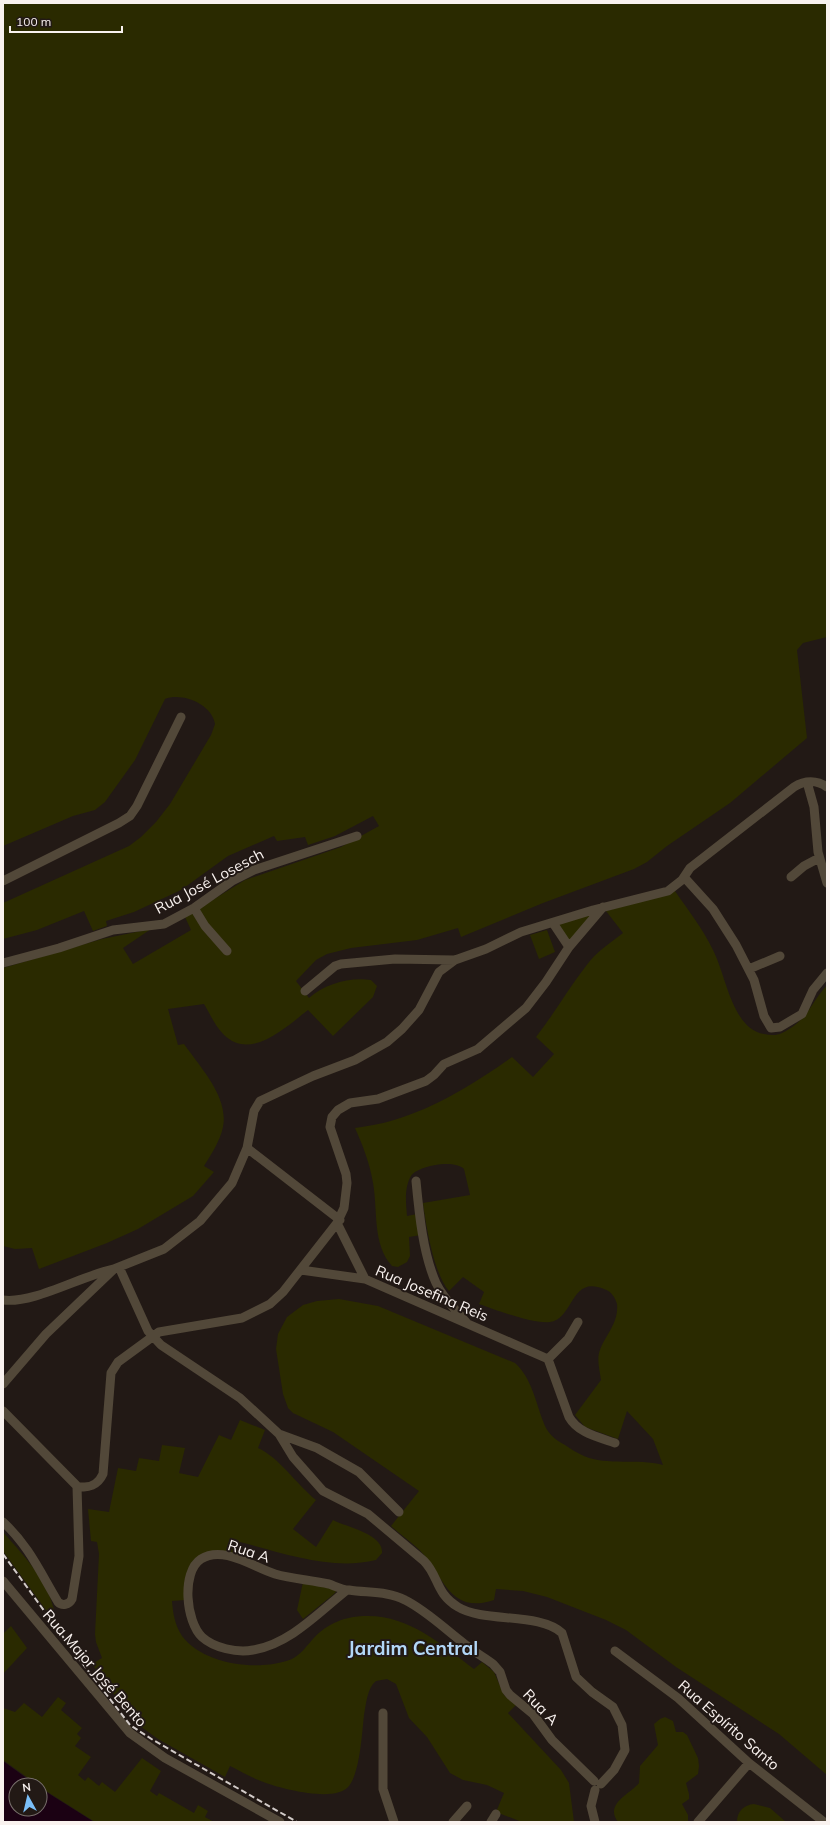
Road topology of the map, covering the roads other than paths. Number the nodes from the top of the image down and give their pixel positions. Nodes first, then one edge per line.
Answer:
1 (181, 717) dead end
2 (807, 782) junction
3 (827, 787) edge
4 (357, 836) dead end
5 (819, 858) junction
6 (791, 876) dead end
7 (684, 877) junction
8 (3, 881) edge
9 (827, 883) edge
10 (603, 907) junction
11 (194, 908) junction
12 (553, 923) junction
13 (569, 947) junction
14 (227, 951) dead end
15 (780, 956) dead end
16 (455, 960) junction
17 (3, 963) edge
18 (749, 969) junction
19 (827, 973) edge
20 (305, 990) dead end
21 (247, 1148) junction
22 (416, 1181) dead end
23 (338, 1221) junction
24 (116, 1268) junction
25 (301, 1270) junction
26 (365, 1280) junction
27 (3, 1300) edge
28 (578, 1322) dead end
29 (467, 1323) junction
30 (152, 1336) junction
31 (548, 1360) junction
32 (3, 1384) edge
33 (3, 1411) edge
34 (279, 1434) junction
35 (615, 1443) dead end
36 (77, 1486) junction
37 (399, 1512) dead end
38 (3, 1522) edge
39 (3, 1581) edge
40 (347, 1590) junction
41 (615, 1651) dead end
42 (383, 1713) dead end
43 (749, 1762) junction
44 (596, 1785) junction
45 (467, 1806) dead end
46 (496, 1814) dead end
47 (280, 1822) edge
48 (394, 1822) edge
49 (453, 1822) edge
50 (491, 1822) edge
51 (595, 1822) edge
52 (699, 1822) edge
53 (824, 1822) edge

1 - 8 street
2 - 3 street
2 - 5 street
2 - 7 street
4 - 11 street, Rua José Losesch
5 - 6 street
5 - 9 street
7 - 10 street
7 - 18 street
10 - 12 street
10 - 13 street
11 - 14 street
11 - 17 street, Rua José Losesch
12 - 13 street
12 - 16 street
13 - 23 street
15 - 18 street
16 - 20 street
16 - 21 street
18 - 19 street
21 - 23 street
21 - 24 street
22 - 29 street
23 - 25 street
23 - 26 street
24 - 27 street
24 - 30 street
24 - 32 street
25 - 26 street, Rua Josefina Reis
25 - 30 street
26 - 29 street, Rua Josefina Reis
28 - 31 street
29 - 31 street, Rua Josefina Reis
30 - 34 street
30 - 36 street
31 - 35 street
33 - 36 street
34 - 37 street
34 - 44 street
36 - 38 street
39 - 47 street, Rua Major José Bento
40 - 40 street, Rua A
40 - 44 street, Rua A
41 - 43 street, Rua Espírito Santo
42 - 48 street
43 - 52 street
43 - 53 street, Rua Espírito Santo
44 - 51 street
45 - 49 street
46 - 50 street

